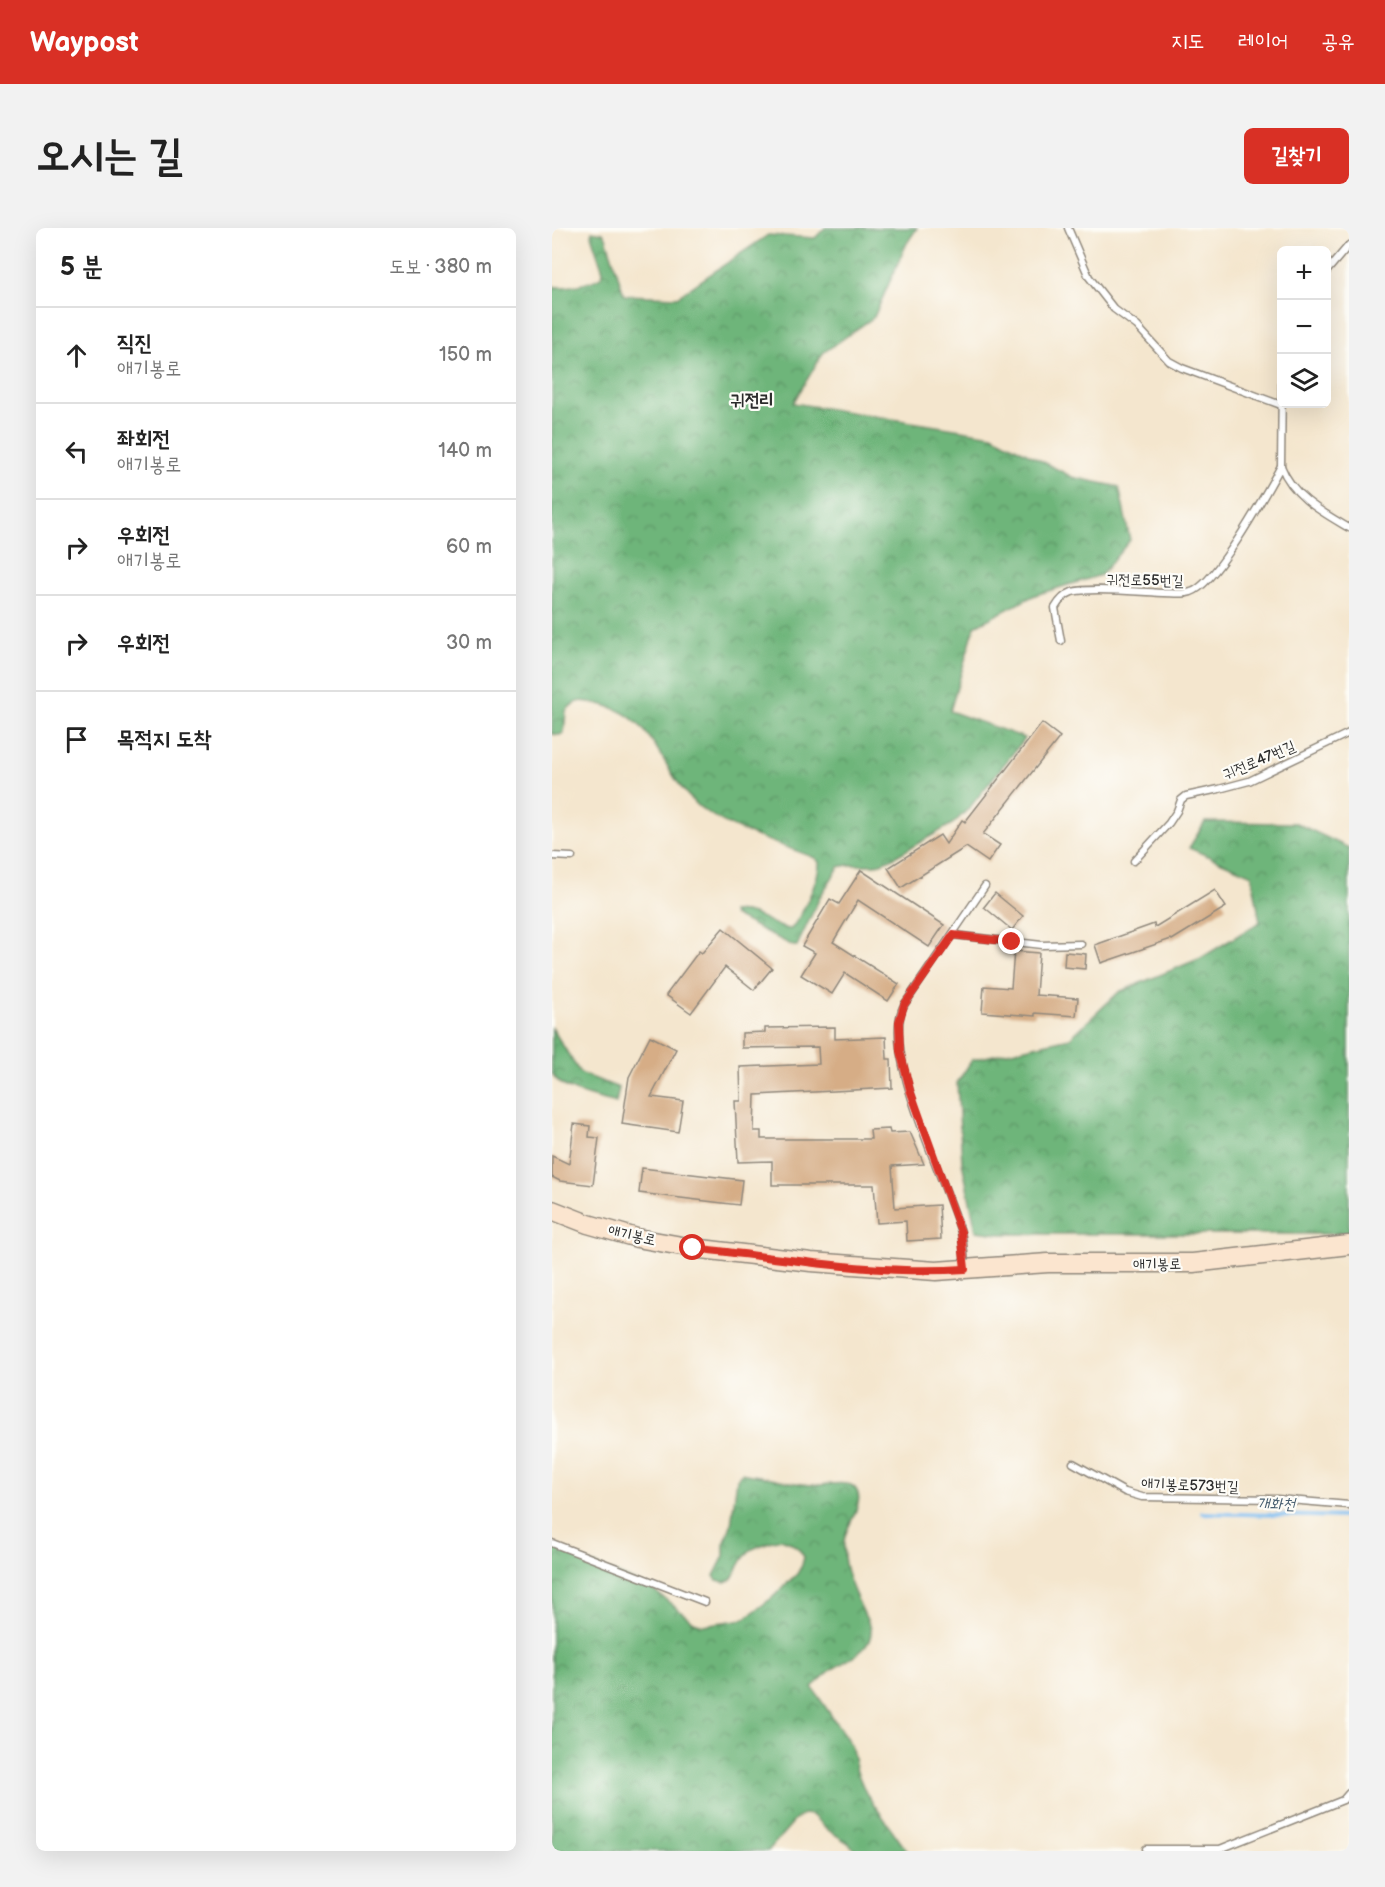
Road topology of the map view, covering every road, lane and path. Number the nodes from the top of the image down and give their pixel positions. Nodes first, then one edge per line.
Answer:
1 (1068, 228) edge
2 (1349, 245) edge
3 (1331, 266) edge
4 (1277, 404) edge
5 (1281, 408) edge
6 (1281, 466) junction
7 (1349, 528) edge
8 (1061, 641) dead end
9 (1349, 733) edge
10 (552, 856) edge
11 (572, 857) dead end
12 (1134, 861) dead end
13 (986, 886) dead end
14 (953, 935) junction
15 (1081, 944) dead end
16 (552, 1210) edge
17 (1349, 1245) edge
18 (965, 1269) junction
19 (1073, 1463) dead end
20 (1349, 1505) edge
21 (552, 1543) edge
22 (705, 1602) dead end
23 (1349, 1793) edge
24 (1146, 1849) dead end

1 - 4 lane
2 - 3 lane
5 - 6 lane
6 - 7 lane
6 - 8 lane, 귀전로55번길
9 - 12 lane, 귀전로47번길
10 - 11 lane
13 - 14 lane
14 - 15 lane
14 - 18 lane
16 - 18 main road, 애기봉로
17 - 18 main road, 애기봉로
19 - 20 lane, 애기봉로573번길
21 - 22 lane
23 - 24 lane

